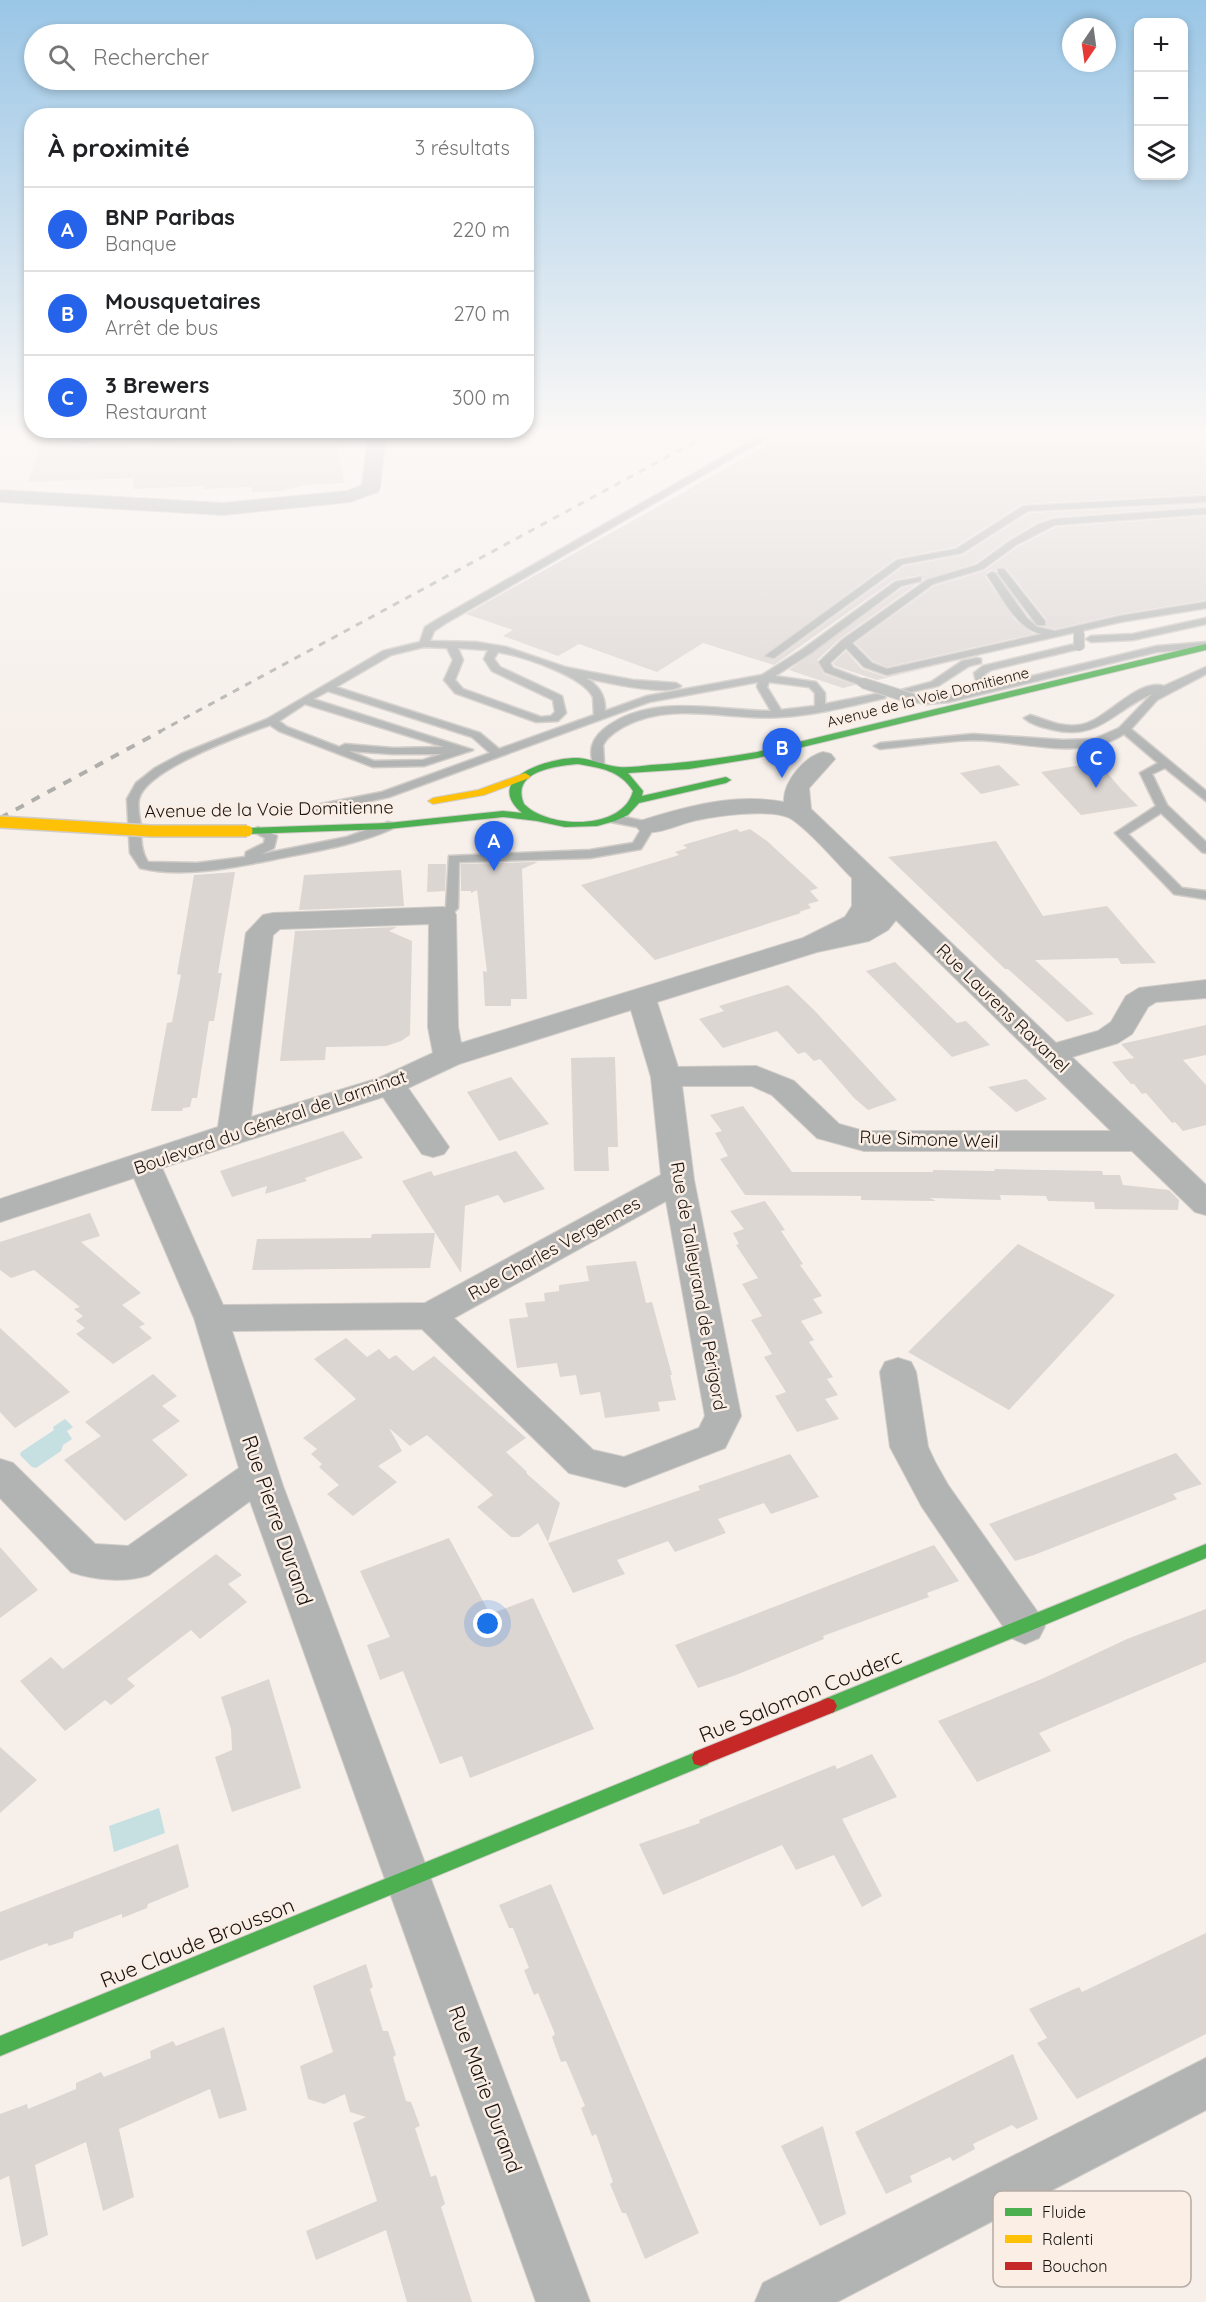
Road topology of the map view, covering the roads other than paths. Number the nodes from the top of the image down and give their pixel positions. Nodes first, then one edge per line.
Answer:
1 (576, 544) edge
2 (969, 544) edge
3 (1011, 544) edge
4 (990, 560) junction
5 (992, 575) dead end
6 (918, 579) dead end
7 (1206, 605) edge
8 (1206, 620) edge
9 (1041, 623) dead end
10 (1078, 630) junction
11 (1091, 637) dead end
12 (1052, 640) junction
13 (846, 642) junction
14 (424, 644) junction
15 (451, 644) junction
16 (1206, 646) edge
17 (494, 648) junction
18 (770, 656) dead end
19 (1206, 664) edge
20 (561, 669) junction
21 (1206, 670) edge
22 (765, 678) junction
23 (1138, 681) dead end
24 (981, 684) dead end
25 (1174, 684) junction
26 (712, 686) junction
27 (326, 687) junction
28 (910, 694) junction
29 (881, 696) dead end
30 (304, 700) junction
31 (820, 709) junction
32 (1015, 712) dead end
33 (1034, 712) joint
34 (778, 714) junction
35 (599, 715) junction
36 (271, 721) junction
37 (970, 723) dead end
38 (1126, 730) junction
39 (874, 747) joint
40 (465, 750) junction
41 (497, 753) junction
42 (828, 758) joint
43 (598, 763) junction
44 (1164, 764) junction
45 (792, 766) dead end
46 (620, 770) junction
47 (525, 776) junction
48 (741, 777) dead end
49 (1206, 797) edge
50 (1162, 807) junction
51 (0, 808) edge
52 (629, 808) junction
53 (309, 809) joint
54 (799, 812) junction
55 (84, 813) dead end
56 (118, 813) dead end
57 (153, 813) dead end
58 (683, 815) junction
59 (537, 818) junction
60 (0, 822) edge
61 (388, 826) junction
62 (649, 826) junction
63 (253, 831) junction
64 (1206, 849) edge
65 (225, 863) junction
66 (865, 876) junction
67 (1206, 895) edge
68 (893, 903) junction
69 (443, 915) junction
70 (813, 944) junction
71 (1206, 989) edge
72 (642, 999) junction
73 (1050, 1054) junction
74 (448, 1057) junction
75 (666, 1077) junction
76 (390, 1085) junction
77 (233, 1133) junction
78 (1141, 1142) junction
79 (433, 1147) dead end
80 (144, 1164) junction
81 (1206, 1171) edge
82 (1173, 1172) junction
83 (678, 1180) junction
84 (1206, 1204) edge
85 (0, 1211) edge
86 (430, 1316) junction
87 (211, 1318) junction
88 (898, 1372) dead end
89 (260, 1473) junction
90 (0, 1474) edge
91 (1206, 1551) edge
92 (1025, 1626) junction
93 (409, 1877) junction
94 (0, 2046) edge
95 (1206, 2083) edge
96 (997, 2191) edge
97 (993, 2193) edge
98 (563, 2302) edge
99 (782, 2302) edge

1 - 14 lane
2 - 18 lane
3 - 4 lane
4 - 9 lane
4 - 13 lane
5 - 12 lane
6 - 22 lane
7 - 10 lane
8 - 11 lane
10 - 12 lane
10 - 24 lane, bridge
12 - 13 lane
12 - 28 lane
13 - 28 lane, bridge
14 - 15 lane
14 - 27 lane
15 - 17 lane
15 - 17 lane
16 - 28 lane
16 - 46 main road, Avenue de la Voie Domitienne
17 - 20 lane
19 - 23 main road
20 - 26 lane
20 - 35 lane
21 - 25 lane
22 - 26 lane
22 - 31 lane
22 - 34 lane
25 - 33 lane
25 - 38 lane
26 - 35 lane
27 - 30 lane
27 - 41 lane
29 - 31 lane
30 - 36 lane
30 - 40 lane
31 - 34 lane
32 - 33 main road, Avenue de la Voie Domitienne
34 - 43 lane
35 - 41 lane
36 - 40 lane
36 - 65 lane
37 - 39 main road, Avenue de la Voie Domitienne
38 - 39 lane
38 - 44 lane
40 - 41 lane
41 - 53 lane
42 - 45 main road
42 - 54 street
43 - 46 main road, Avenue de la Voie Domitienne
43 - 47 main road, Avenue de la Voie Domitienne
44 - 49 lane
44 - 50 lane
46 - 52 main road
47 - 53 main road, Avenue de la Voie Domitienne
47 - 59 main road
48 - 52 main road
50 - 64 lane
50 - 67 lane
51 - 55 main road
52 - 58 street
52 - 59 main road, Avenue de la Voie Domitienne
52 - 62 lane
54 - 58 street
54 - 66 street, Rue Laurens Ravanel
56 - 57 main road, Avenue de la Voie Domitienne
58 - 62 street
59 - 61 main road, Avenue de la Voie Domitienne
60 - 63 main road, Avenue de la Voie Domitienne, bridge
61 - 63 main road, Avenue de la Voie Domitienne
61 - 65 lane
62 - 69 lane
63 - 65 lane
66 - 68 street, Rue Laurens Ravanel
66 - 70 street, Boulevard du Général de Larminat
68 - 70 street, Boulevard du Général de Larminat
68 - 73 street, Rue Laurens Ravanel
69 - 74 street
69 - 77 street
70 - 72 street, Boulevard du Général de Larminat
71 - 73 street
72 - 74 street, Boulevard du Général de Larminat
72 - 75 street, Rue de Talleyrand de Périgord
73 - 78 street, Rue Laurens Ravanel
74 - 76 street, Boulevard du Général de Larminat
75 - 78 street, Rue Simone Weil
75 - 83 street, Rue de Talleyrand de Périgord
76 - 77 street, Boulevard du Général de Larminat
76 - 79 street
77 - 80 street, Boulevard du Général de Larminat
78 - 82 street, Rue Laurens Ravanel
80 - 85 street, Boulevard du Général de Larminat
80 - 87 street, Rue Pierre Durand
81 - 82 street
82 - 84 street, Rue Laurens Ravanel
83 - 86 street, Rue Charles Vergennes
83 - 86 street, Rue de Talleyrand de Périgord
86 - 87 street
87 - 89 street, Rue Pierre Durand
88 - 92 street
89 - 90 street
89 - 93 street, Rue Pierre Durand
91 - 92 main road, Rue Salomon Couderc
92 - 93 main road, Rue Salomon Couderc
93 - 94 main road, Rue Claude Brousson
93 - 98 street, Rue Marie Durand
95 - 96 street
97 - 99 street

